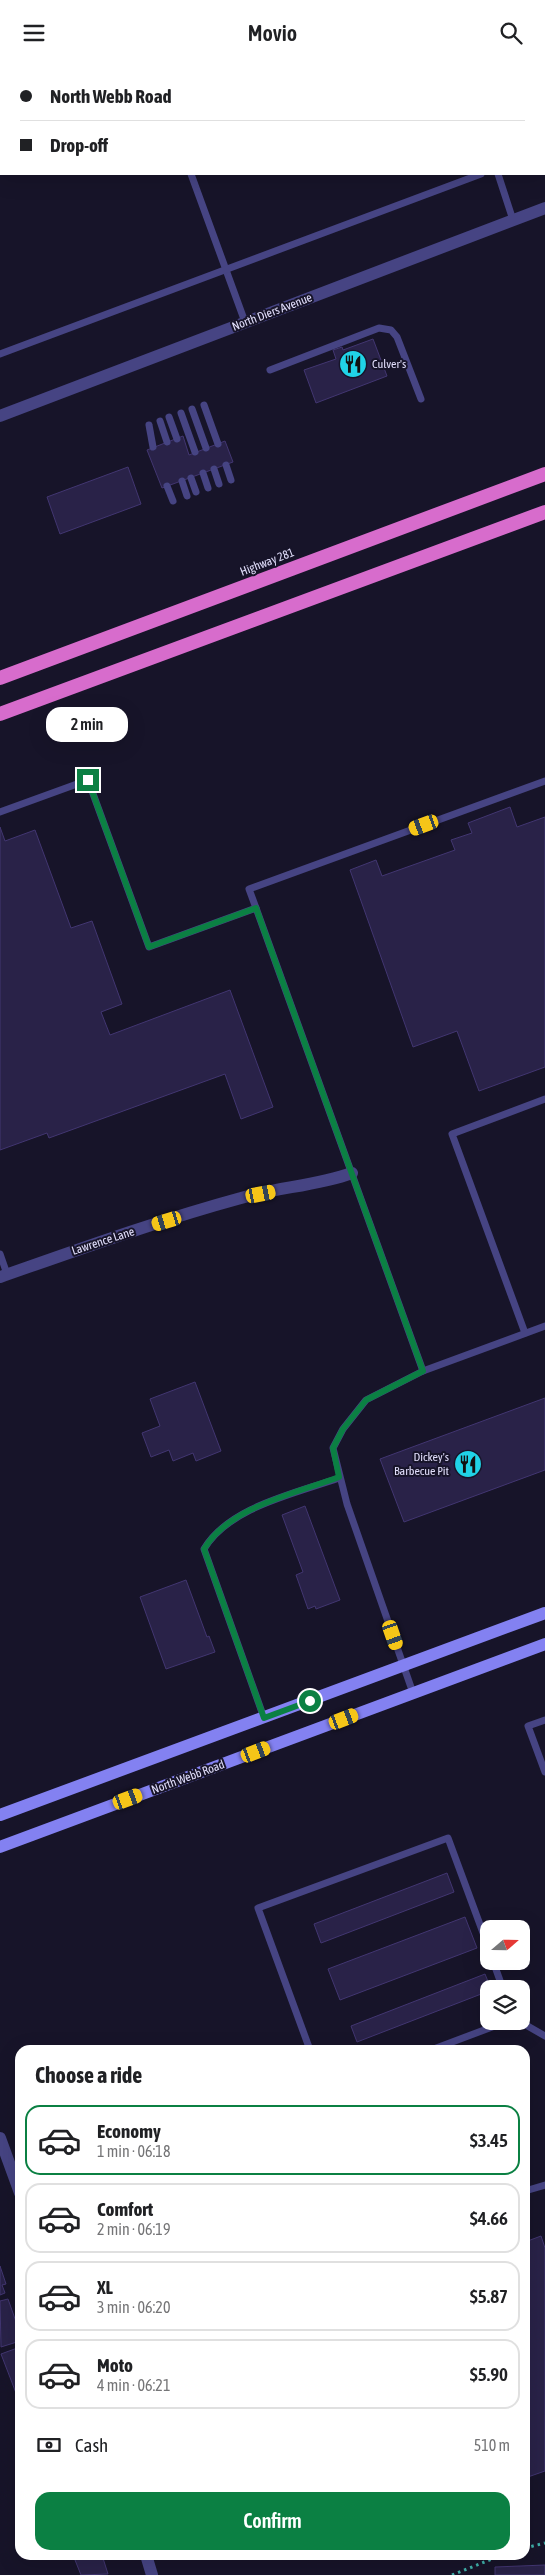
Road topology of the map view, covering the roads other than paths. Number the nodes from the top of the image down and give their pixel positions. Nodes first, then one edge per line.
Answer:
1 (191, 175) edge
2 (478, 175) edge
3 (498, 175) edge
4 (545, 208) edge
5 (513, 220) junction
6 (226, 269) junction
7 (245, 322) junction
8 (0, 353) edge
9 (270, 370) dead end
10 (421, 399) dead end
11 (204, 405) dead end
12 (192, 409) dead end
13 (181, 413) dead end
14 (0, 416) edge
15 (169, 417) dead end
16 (160, 421) dead end
17 (149, 425) dead end
18 (177, 439) dead end
19 (167, 442) dead end
20 (218, 444) dead end
21 (153, 447) dead end
22 (206, 448) dead end
23 (195, 453) dead end
24 (226, 465) dead end
25 (214, 469) dead end
26 (202, 473) dead end
27 (545, 474) edge
28 (191, 478) dead end
29 (231, 480) dead end
30 (182, 481) dead end
31 (220, 484) dead end
32 (167, 486) dead end
33 (208, 488) dead end
34 (196, 492) dead end
35 (187, 496) dead end
36 (173, 501) dead end
37 (545, 512) edge
38 (0, 678) edge
39 (0, 714) edge
40 (545, 781) edge
41 (0, 812) edge
42 (256, 908) junction
43 (545, 1099) edge
44 (352, 1173) junction
45 (0, 1254) edge
46 (4, 1275) edge
47 (545, 1326) edge
48 (525, 1333) junction
49 (423, 1371) junction
50 (339, 1477) junction
51 (545, 1613) edge
52 (545, 1644) edge
53 (404, 1666) junction
54 (413, 1693) junction
55 (264, 1718) junction
56 (545, 1720) edge
57 (545, 1772) edge
58 (0, 1815) edge
59 (0, 1847) edge
60 (480, 1925) edge
61 (530, 2028) edge
62 (484, 2030) edge
63 (545, 2036) edge
64 (308, 2045) edge
65 (444, 2045) edge
66 (0, 2138) edge
67 (15, 2179) edge
68 (545, 2185) edge
69 (530, 2190) edge
70 (148, 2560) edge
71 (152, 2575) edge

1 - 6 lane
2 - 6 lane
3 - 5 lane
4 - 5 street, North Diers Avenue
5 - 7 street, North Diers Avenue
6 - 7 lane
6 - 8 lane
7 - 14 street, North Diers Avenue
9 - 10 lane
11 - 20 lane
12 - 22 lane
13 - 23 lane
15 - 18 lane
16 - 19 lane
17 - 21 lane
24 - 29 lane
25 - 31 lane
26 - 33 lane
27 - 38 highway, Highway 281
28 - 34 lane
30 - 35 lane
32 - 36 lane
37 - 39 highway
40 - 42 lane
41 - 42 lane
42 - 44 lane
43 - 48 lane
44 - 46 street, Lawrence Lane
44 - 49 lane
45 - 46 lane
47 - 48 lane
48 - 49 lane
49 - 50 lane
50 - 53 lane
50 - 55 lane
51 - 53 main road
52 - 54 main road, North Webb Road
53 - 54 lane
53 - 55 main road
54 - 59 main road, North Webb Road
55 - 58 main road
56 - 57 lane
60 - 64 lane
61 - 63 lane
62 - 65 lane
66 - 67 street
68 - 69 lane
70 - 71 street

